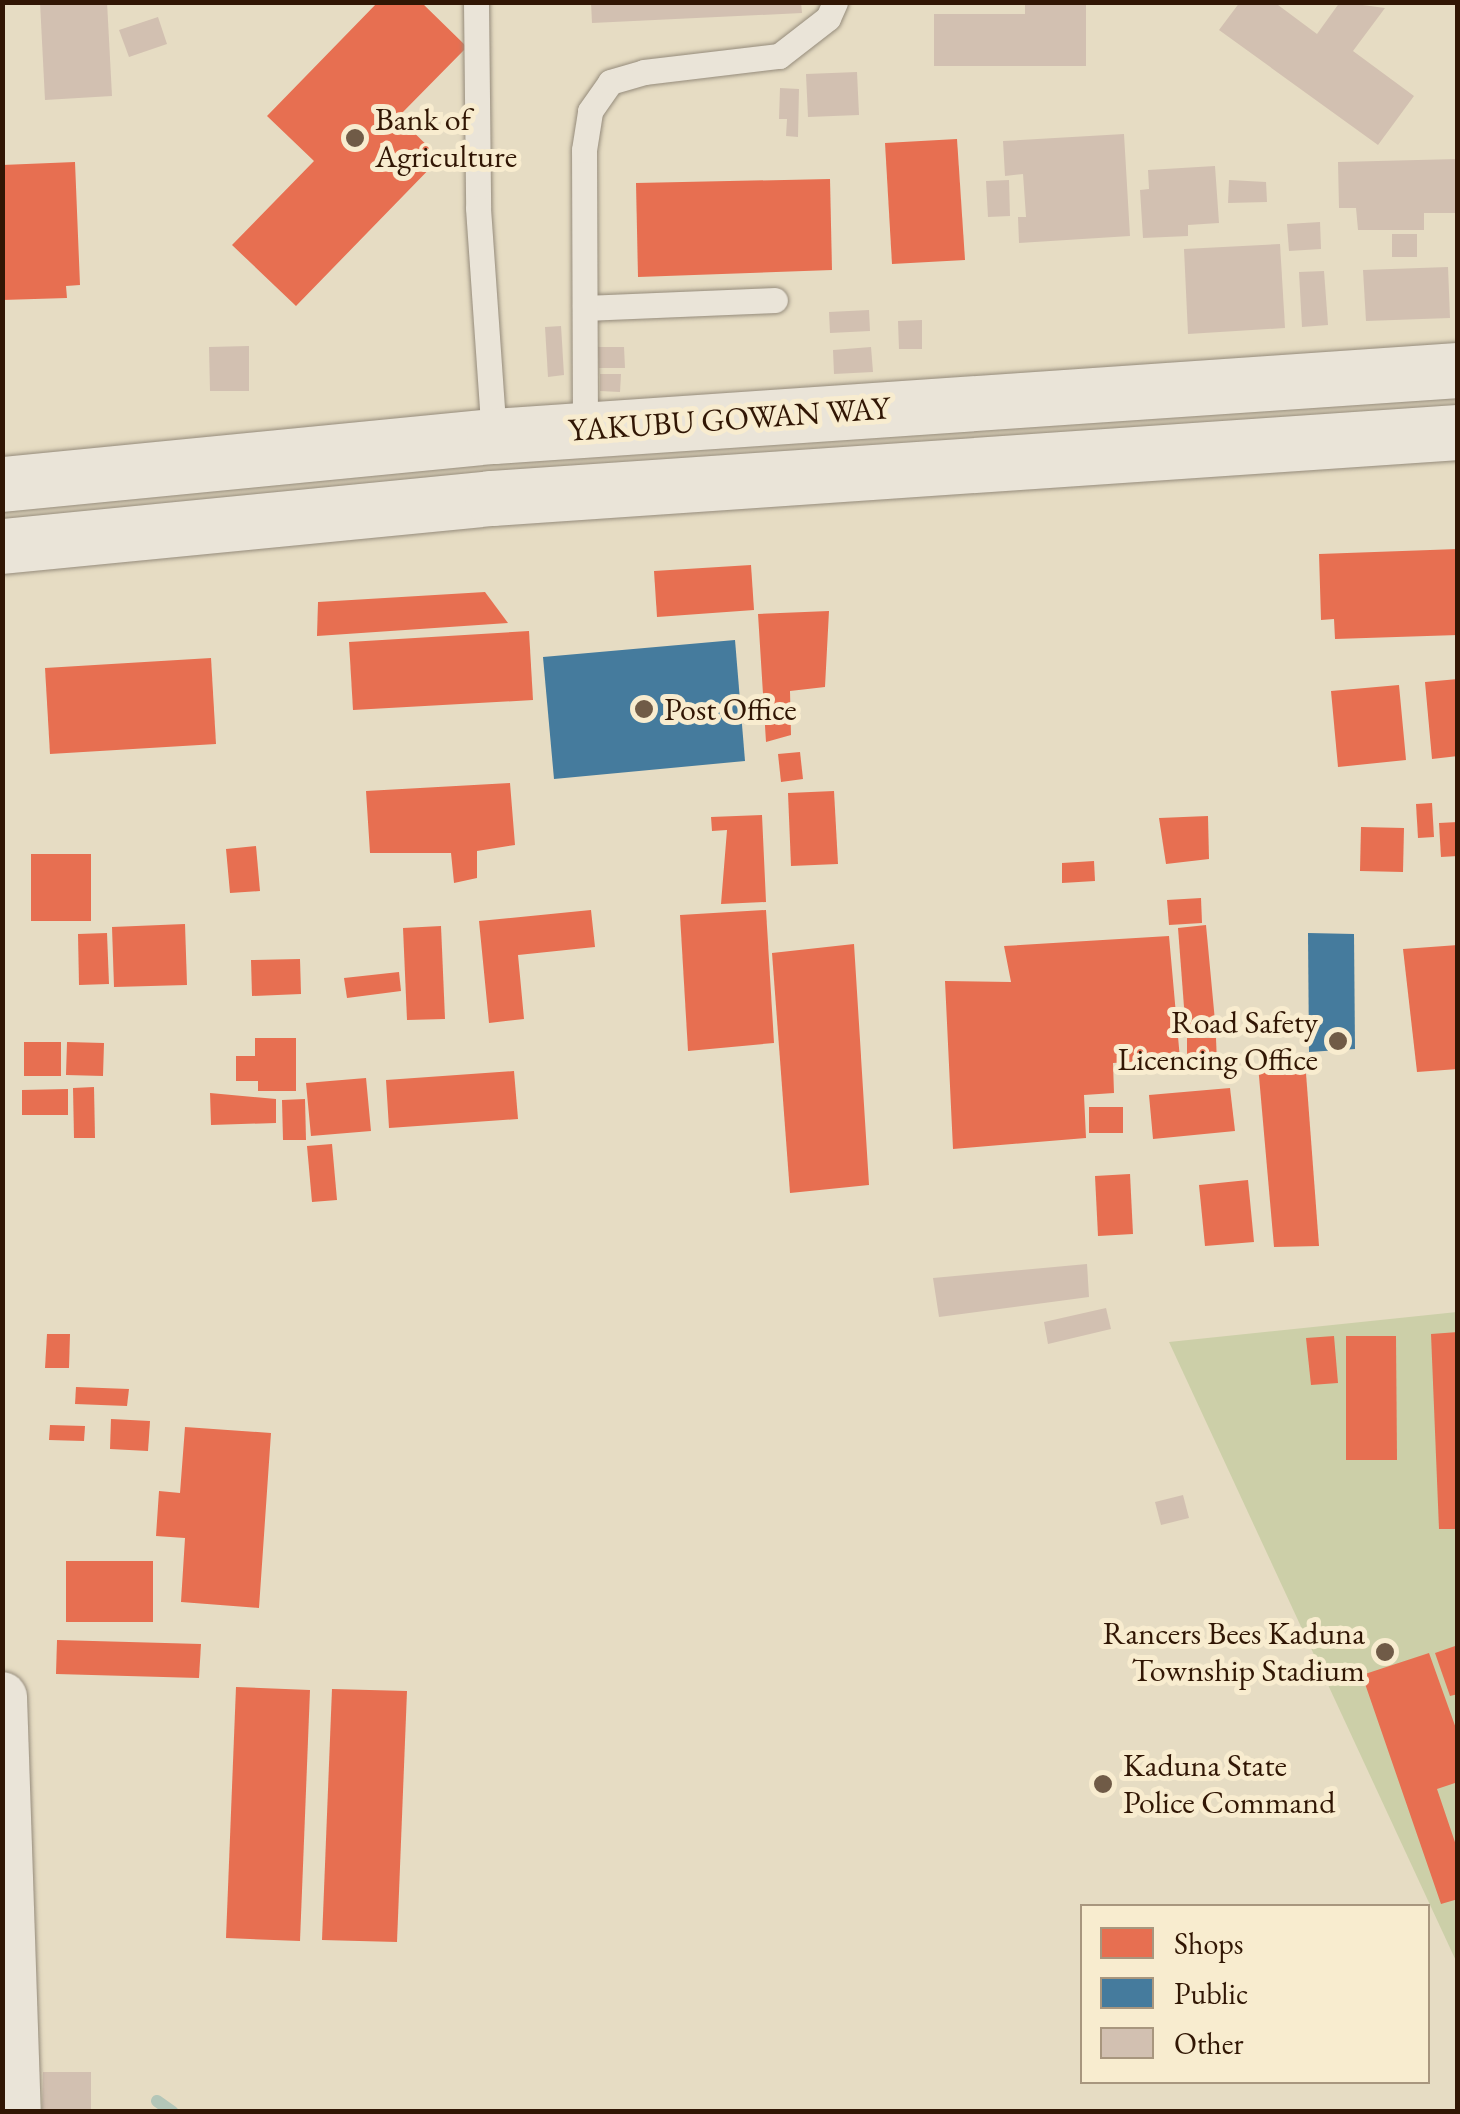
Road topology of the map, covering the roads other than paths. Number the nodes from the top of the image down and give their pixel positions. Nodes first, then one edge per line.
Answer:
1 (476, 2) edge
2 (835, 2) edge
3 (775, 300) dead end
4 (584, 308) junction
5 (1458, 370) edge
6 (584, 429) junction
7 (1458, 432) edge
8 (494, 436) junction
9 (2, 484) edge
10 (2, 546) edge
11 (2, 1697) edge
12 (9, 2036) edge
13 (16, 2112) edge

1 - 8 lane
2 - 4 lane
3 - 4 lane
4 - 6 lane
5 - 6 street, YAKUBU GOWAN WAY
6 - 8 street, YAKUBU GOWAN WAY
7 - 10 street, YAKUBU GOWAN WAY
8 - 9 street, YAKUBU GOWAN WAY
11 - 12 street
12 - 13 street

